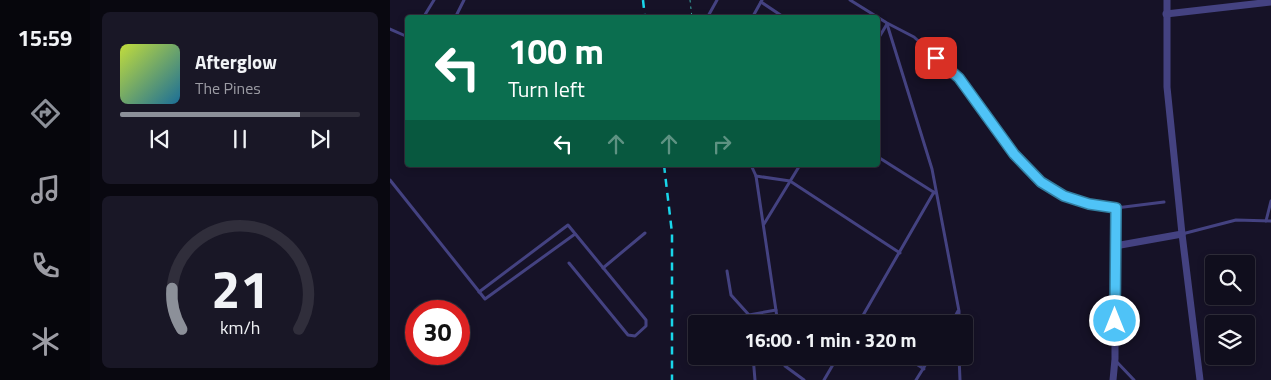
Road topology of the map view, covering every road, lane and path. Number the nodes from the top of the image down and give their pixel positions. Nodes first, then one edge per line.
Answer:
1 (434, 0) edge
2 (464, 0) edge
3 (690, 0) edge
4 (718, 0) edge
5 (850, 0) edge
6 (1167, 0) edge
7 (762, 1) edge
8 (1271, 2) edge
9 (1166, 14) junction
10 (425, 15) edge
11 (457, 15) edge
12 (692, 15) edge
13 (709, 15) edge
14 (754, 15) edge
15 (781, 15) edge
16 (873, 15) edge
17 (880, 19) edge
18 (887, 24) junction
19 (390, 29) edge
20 (405, 36) edge
21 (880, 36) edge
22 (880, 158) edge
23 (753, 167) edge
24 (799, 167) edge
25 (756, 176) junction
26 (390, 180) edge
27 (790, 181) junction
28 (935, 193) junction
29 (1271, 201) edge
30 (1164, 202) dead end
31 (1116, 208) junction
32 (1269, 221) edge
33 (763, 224) junction
34 (645, 233) dead end
35 (575, 234) junction
36 (1182, 234) junction
37 (1115, 246) junction
38 (900, 253) junction
39 (569, 263) dead end
40 (603, 268) junction
41 (727, 271) dead end
42 (479, 292) junction
43 (776, 310) junction
44 (958, 311) junction
45 (748, 315) edge
46 (754, 315) edge
47 (777, 315) edge
48 (863, 315) edge
49 (956, 315) edge
50 (958, 315) edge
51 (1115, 359) junction
52 (754, 365) edge
53 (785, 365) edge
54 (833, 365) edge
55 (919, 365) edge
56 (926, 365) edge
57 (959, 365) edge
58 (924, 368) junction
59 (755, 380) edge
60 (804, 380) edge
61 (824, 380) edge
62 (916, 380) edge
63 (960, 380) edge
64 (1113, 380) edge
65 (1134, 380) edge
66 (1200, 380) edge

1 - 10 lane
2 - 11 lane
3 - 12 path
4 - 13 lane
5 - 16 lane
6 - 9 street
7 - 14 lane
7 - 15 lane
8 - 9 street
9 - 36 street
17 - 18 lane
18 - 21 lane
18 - 28 lane
18 - 31 lane
19 - 20 lane
22 - 28 lane
23 - 25 lane
24 - 27 lane
25 - 27 lane
25 - 33 lane
26 - 42 lane
27 - 33 lane
27 - 38 lane
28 - 38 lane
28 - 44 lane
29 - 32 lane
30 - 31 lane
31 - 37 lane
32 - 36 lane
33 - 43 lane
34 - 40 lane
35 - 40 lane
35 - 42 lane
35 - 42 lane
36 - 37 street
36 - 66 street
37 - 51 street
38 - 48 lane
39 - 40 lane
41 - 45 lane
43 - 46 lane
43 - 47 lane
44 - 49 lane
44 - 50 lane
51 - 64 street
51 - 65 lane
52 - 59 lane
53 - 60 lane
54 - 61 lane
55 - 58 lane
56 - 58 lane
57 - 63 lane
58 - 62 lane

